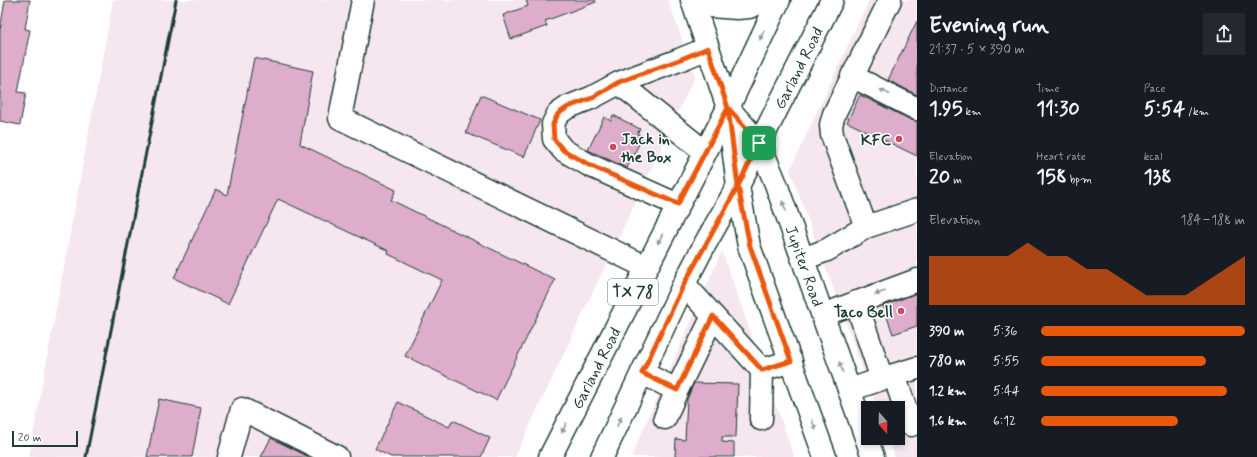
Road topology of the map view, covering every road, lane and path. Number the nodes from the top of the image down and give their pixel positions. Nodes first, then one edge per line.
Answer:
1 (363, 0) edge
2 (692, 0) edge
3 (700, 0) edge
4 (767, 0) edge
5 (779, 0) edge
6 (832, 0) edge
7 (890, 0) edge
8 (708, 48) junction
9 (852, 76) junction
10 (619, 82) junction
11 (728, 108) junction
12 (917, 108) edge
13 (759, 143) junction
14 (706, 152) junction
15 (738, 186) junction
16 (678, 204) junction
17 (917, 210) edge
18 (866, 227) junction
19 (803, 259) junction
20 (646, 267) junction
21 (917, 280) edge
22 (684, 284) junction
23 (856, 302) junction
24 (823, 315) junction
25 (713, 316) junction
26 (791, 361) junction
27 (917, 368) edge
28 (762, 370) junction
29 (642, 373) junction
30 (888, 377) junction
31 (677, 390) junction
32 (849, 390) junction
33 (665, 418) dead end
34 (761, 418) dead end
35 (917, 423) edge
36 (229, 457) edge
37 (337, 457) edge
38 (550, 457) edge
39 (602, 457) edge
40 (825, 457) edge
41 (873, 457) edge

1 - 20 main road
2 - 8 main road, Jupiter Road
3 - 4 main road
5 -> 11 main road, Garland Road / TX 78
6 - 13 main road, Garland Road / TX 78
7 - 9 main road
8 - 10 main road
8 - 11 main road, Jupiter Road
12 -> 9 main road
9 - 18 main road
10 - 14 main road
10 - 16 main road
11 - 13 main road, Jupiter Road
11 - 14 main road, Garland Road / TX 78
11 - 15 main road, Jupiter Road
13 - 15 main road, Garland Road / TX 78
19 -> 13 main road, Jupiter Road
14 - 16 main road, Garland Road / TX 78
15 - 22 main road, Garland Road / TX 78
15 - 26 main road, Jupiter Road
16 -> 20 main road, Garland Road / TX 78
17 - 18 main road
18 - 19 main road
19 - 24 main road, Jupiter Road
20 -> 38 main road, Garland Road / TX 78
21 -> 23 main road
22 - 25 main road
22 - 29 main road, Garland Road / TX 78
23 - 24 main road
23 - 30 main road
32 -> 24 main road, Jupiter Road
25 - 28 main road
25 - 31 main road
26 - 28 main road
26 -> 40 main road, Jupiter Road
27 - 30 main road
28 - 34 main road
29 - 31 main road
39 -> 29 main road, Garland Road / TX 78
30 - 32 main road
30 - 35 main road
31 - 33 main road
32 - 41 main road, Jupiter Road
36 - 37 main road

